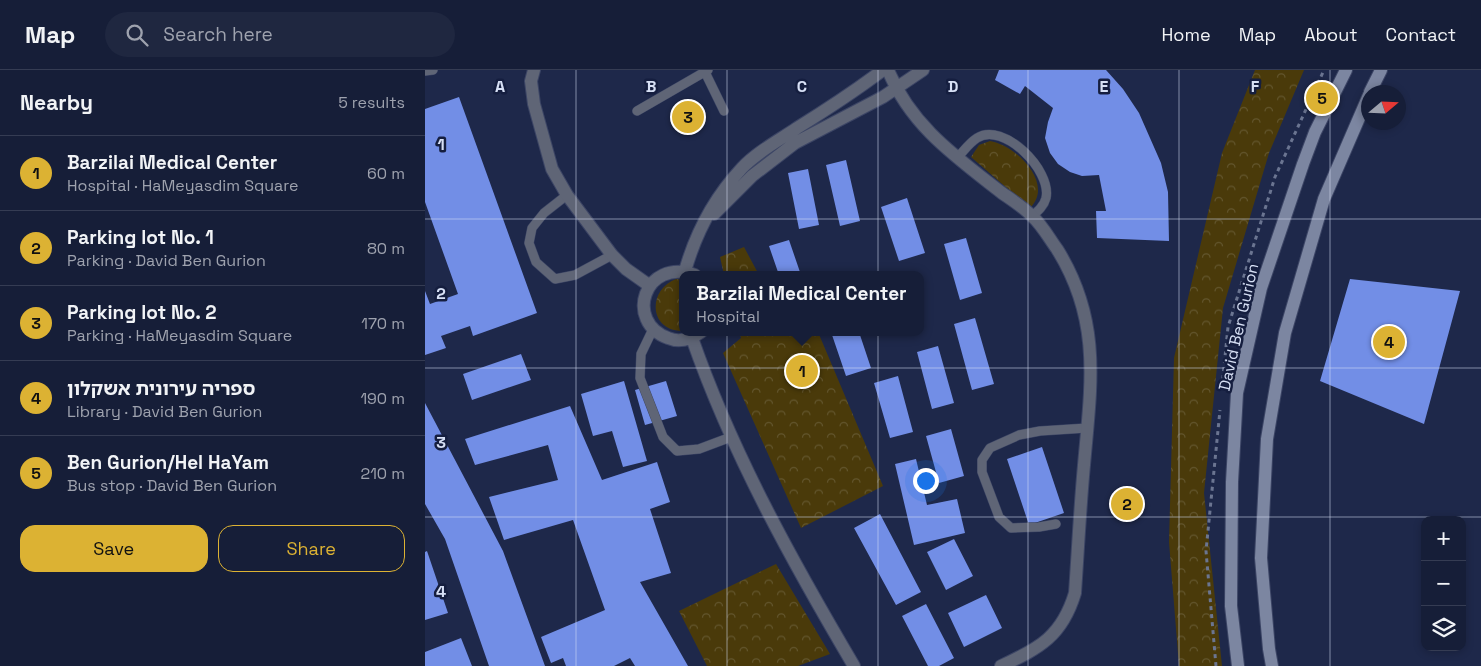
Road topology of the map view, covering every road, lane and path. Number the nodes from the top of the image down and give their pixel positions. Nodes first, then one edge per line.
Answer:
1 (433, 70) edge
2 (533, 70) edge
3 (883, 70) edge
4 (888, 70) edge
5 (923, 70) edge
6 (1347, 70) edge
7 (1381, 70) edge
8 (425, 71) edge
9 (705, 71) edge
10 (1374, 85) edge
11 (897, 89) junction
12 (637, 111) dead end
13 (724, 111) dead end
14 (1361, 112) edge
15 (957, 158) junction
16 (567, 195) junction
17 (1032, 216) junction
18 (699, 230) junction
19 (612, 256) junction
20 (690, 271) edge
21 (679, 272) edge
22 (650, 286) junction
23 (653, 329) junction
24 (694, 336) edge
25 (697, 336) edge
26 (1087, 428) junction
27 (731, 437) junction
28 (1056, 524) dead end
29 (854, 666) edge
30 (1001, 666) edge
31 (1238, 666) edge
32 (1272, 666) edge

1 - 8 lane
2 - 16 street
3 - 18 street
4 - 11 street
5 - 11 street
6 - 31 main road, David Ben Gurion
7 - 10 main road
9 - 12 lane
9 - 13 lane
11 - 15 street
11 - 18 street
14 - 32 main road
15 - 17 street
15 - 17 lane
16 - 19 street
16 - 19 lane
17 - 26 street
18 - 20 street
19 - 22 street
21 - 22 street
22 - 23 street
23 - 24 street
23 - 27 lane
25 - 27 street
26 - 28 lane
26 - 30 street
27 - 29 street

